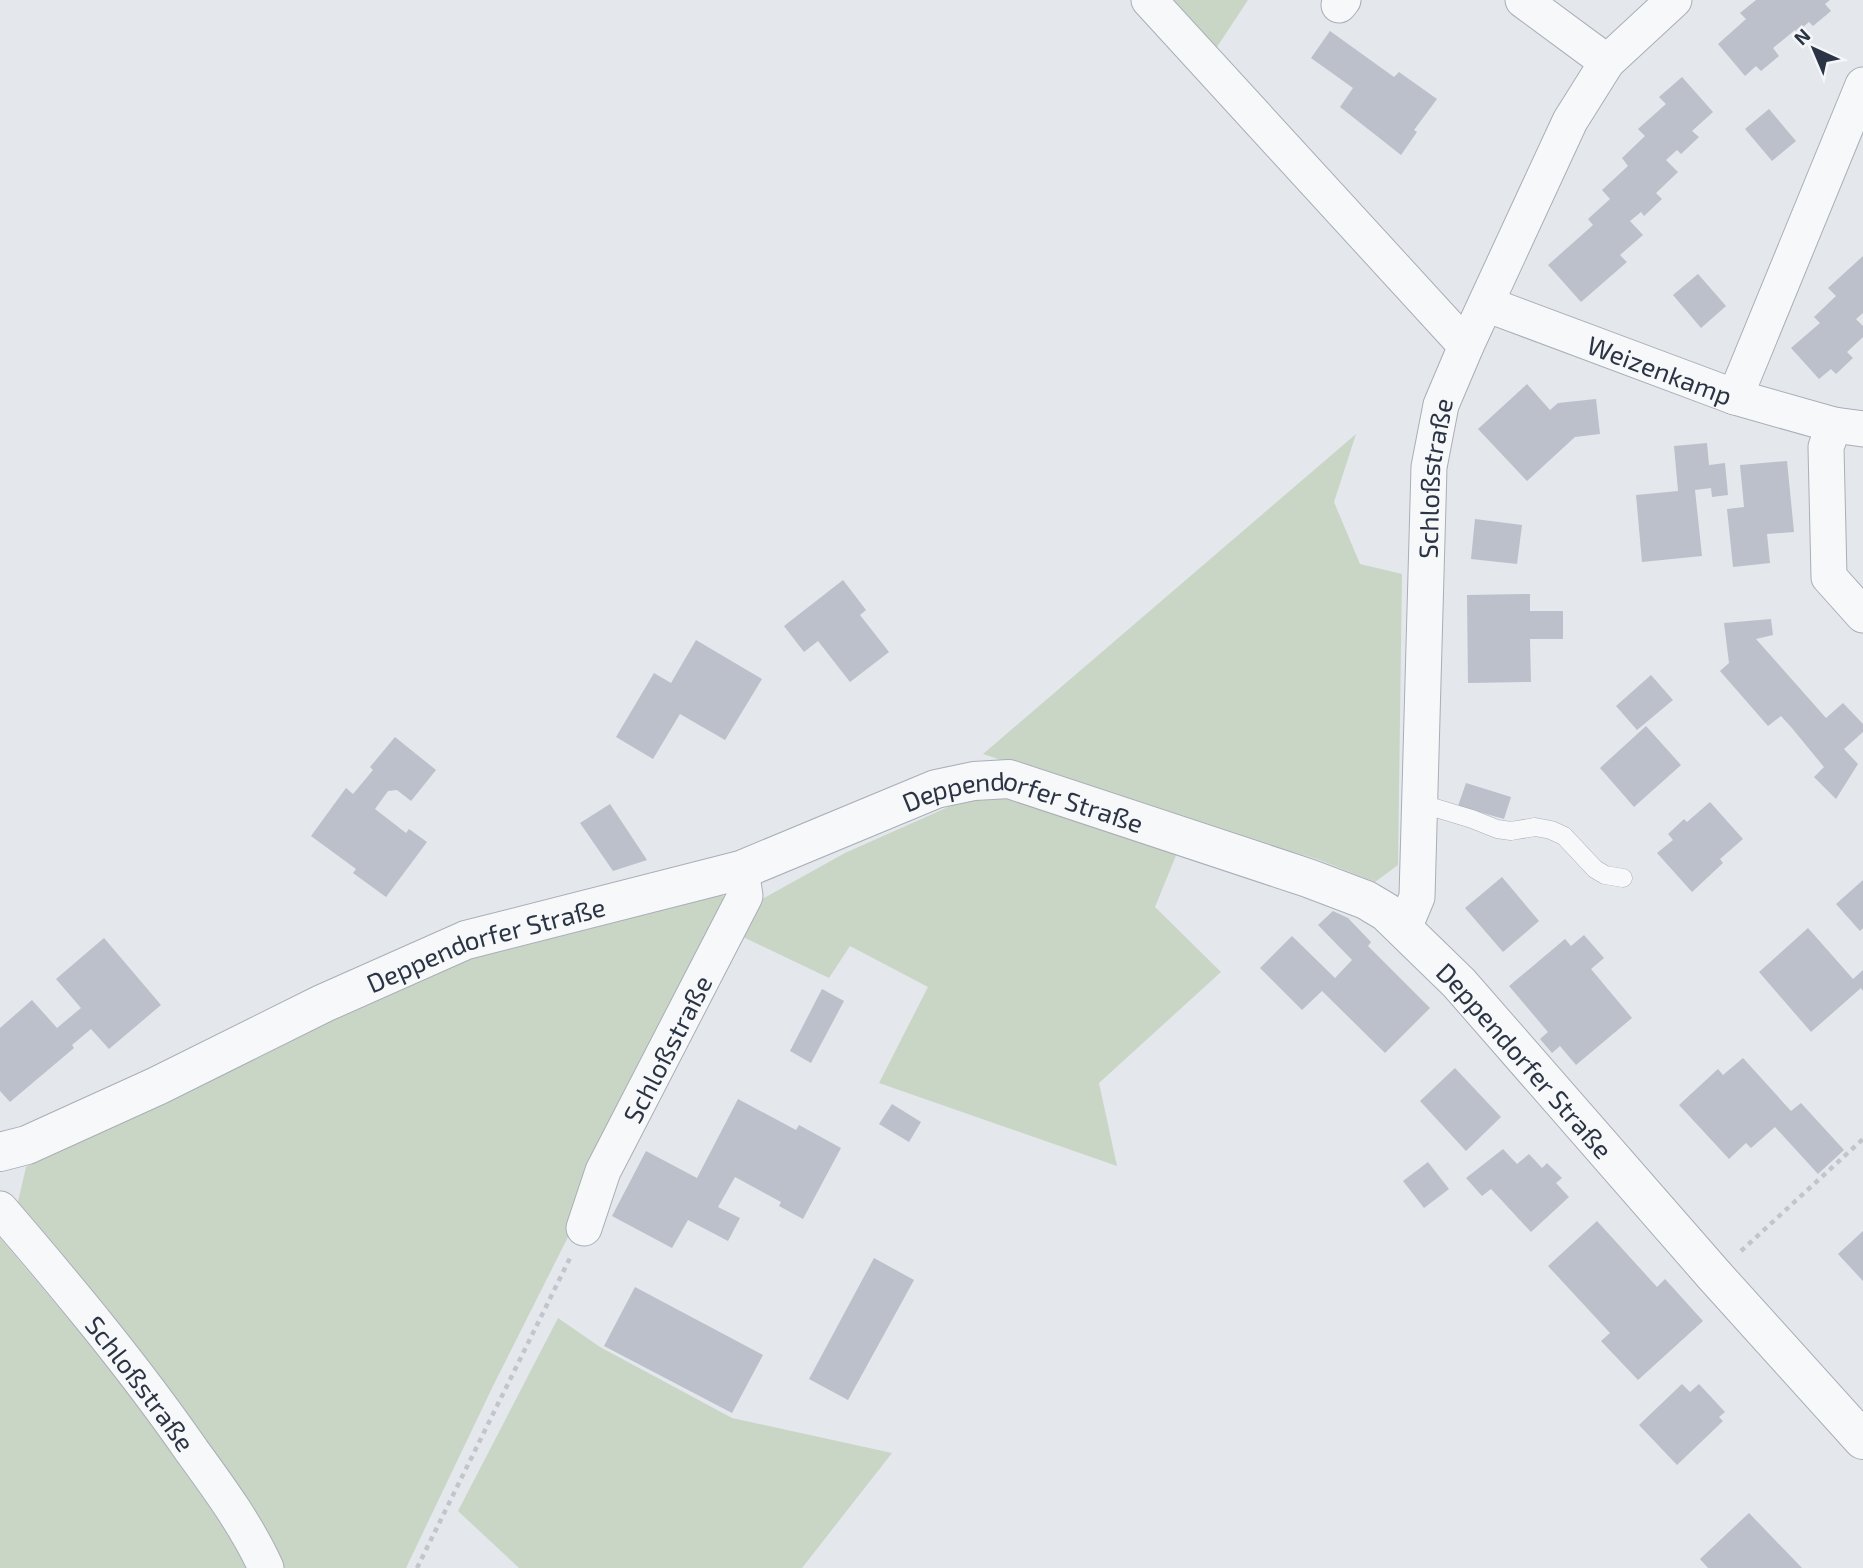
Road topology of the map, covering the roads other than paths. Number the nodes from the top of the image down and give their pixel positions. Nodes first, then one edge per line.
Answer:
1 (1149, 0) edge
2 (1523, 0) edge
3 (1674, 0) edge
4 (1606, 62) junction
5 (1863, 85) edge
6 (1486, 304) junction
7 (1466, 346) junction
8 (1735, 397) junction
9 (1849, 427) edge
10 (1863, 615) edge
11 (1419, 803) junction
12 (741, 870) junction
13 (1623, 878) dead end
14 (1404, 928) junction
15 (0, 1152) edge
16 (0, 1209) edge
17 (584, 1228) road end
18 (1863, 1440) edge
19 (266, 1568) edge

1 - 7 street
2 - 4 street
3 - 4 street, Schloßstraße
4 - 6 street, Schloßstraße
5 - 8 street
6 - 7 street, Schloßstraße
6 - 8 street, Weizenkamp
7 - 11 street, Schloßstraße
8 - 9 street, Weizenkamp
9 - 10 street, Weizenkamp
11 - 13 lane
11 - 14 street, Schloßstraße
12 - 14 street, Deppendorfer Straße
12 - 15 street, Deppendorfer Straße
12 - 17 street, Schloßstraße
14 - 18 street, Deppendorfer Straße
16 - 19 street, Schloßstraße

